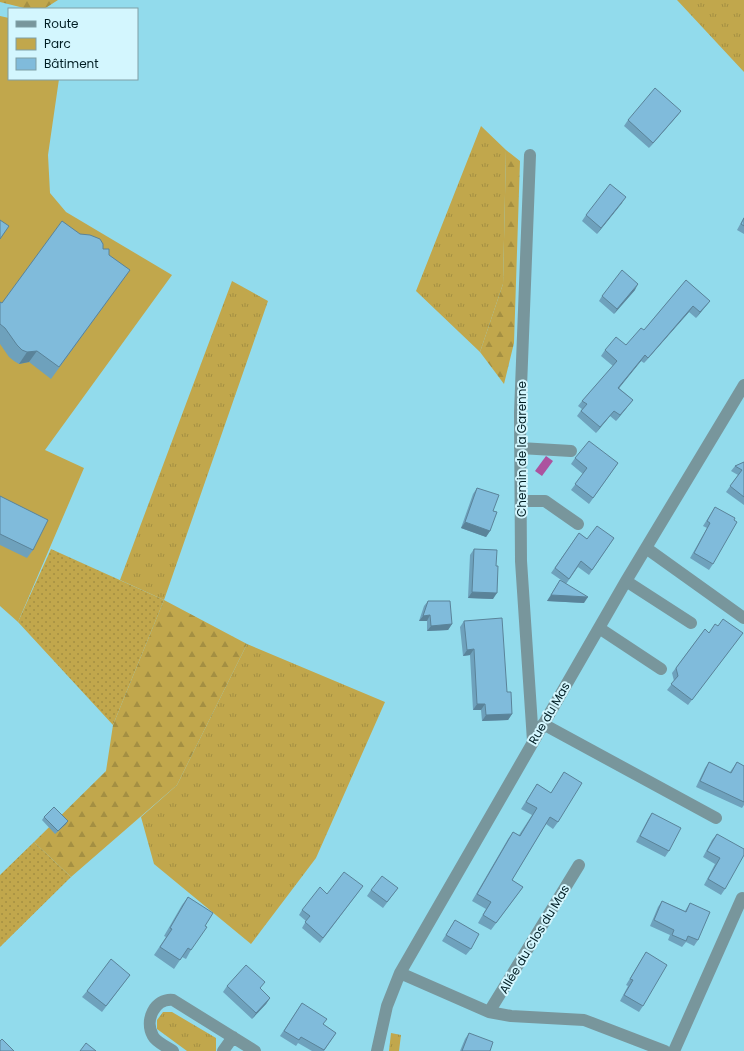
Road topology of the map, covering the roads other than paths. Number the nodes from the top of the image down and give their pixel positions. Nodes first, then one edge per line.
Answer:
1 (530, 155) dead end
2 (743, 391) edge
3 (520, 448) junction
4 (571, 451) dead end
5 (520, 501) junction
6 (578, 524) dead end
7 (646, 548) junction
8 (626, 581) junction
9 (744, 618) edge
10 (691, 623) dead end
11 (599, 628) junction
12 (661, 669) dead end
13 (543, 724) junction
14 (533, 741) junction
15 (716, 818) dead end
16 (579, 866) dead end
17 (742, 898) dead end
18 (400, 973) junction
19 (490, 1012) junction
20 (233, 1037) junction
21 (173, 1051) edge
22 (223, 1051) edge
23 (255, 1051) edge
24 (377, 1051) edge
25 (665, 1051) edge
26 (674, 1051) edge

1 - 3 street, Chemin de la Garenne
2 - 7 street, Rue du Mas
3 - 4 street
3 - 5 street, Chemin de la Garenne
5 - 6 street
5 - 14 street, Chemin de la Garenne
7 - 8 street, Rue du Mas
7 - 9 street
8 - 10 street
8 - 11 street, Rue du Mas
11 - 12 street
11 - 13 street, Rue du Mas
13 - 14 street, Rue du Mas
13 - 15 street
14 - 18 street, Rue du Mas
16 - 19 street, Allée du Clos du Mas
17 - 26 street
18 - 19 street
18 - 24 street, Rue du Mas
19 - 25 street
20 - 21 street
20 - 22 street
20 - 23 street

